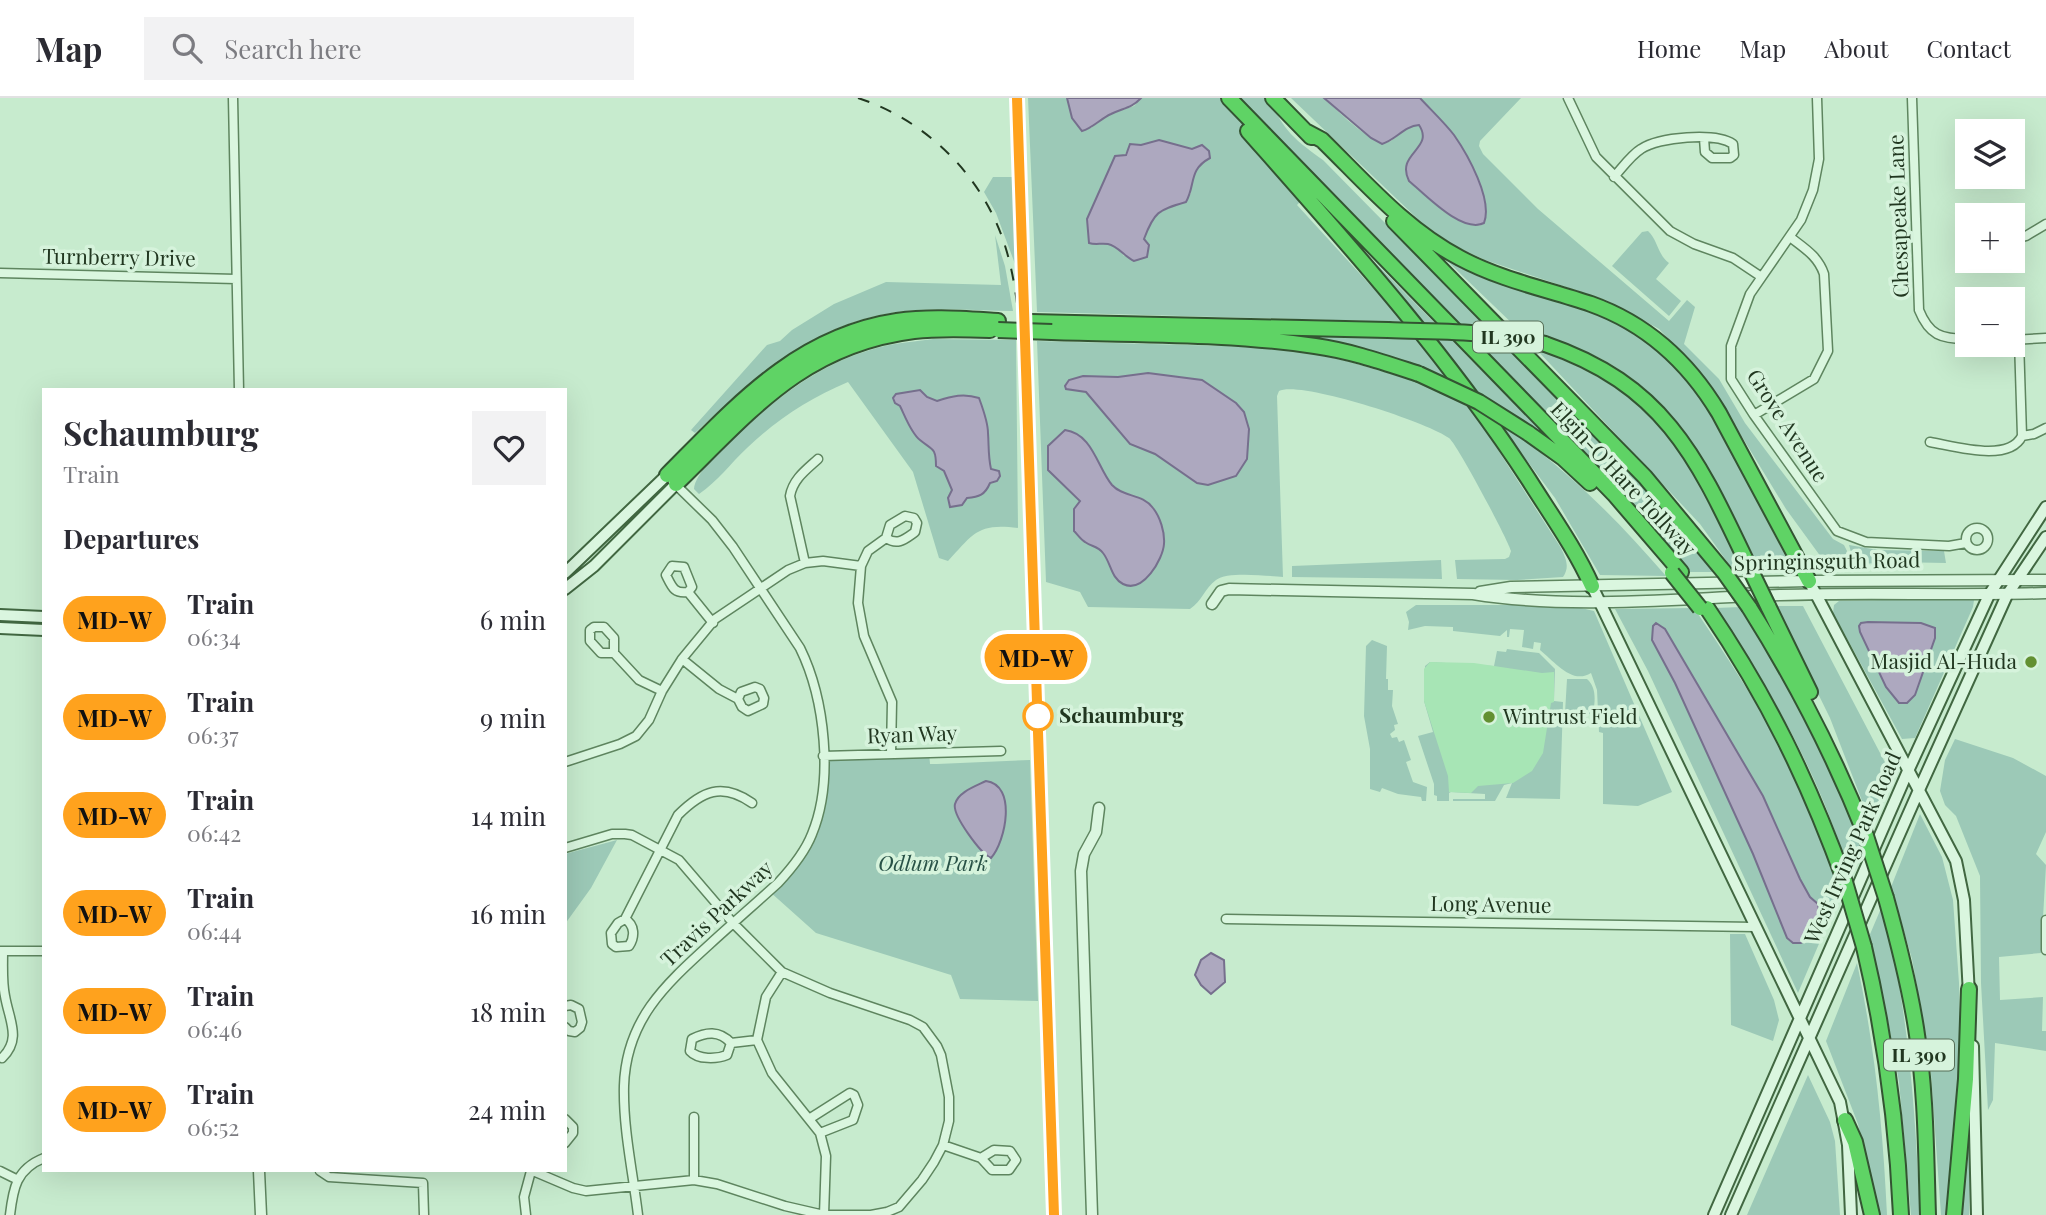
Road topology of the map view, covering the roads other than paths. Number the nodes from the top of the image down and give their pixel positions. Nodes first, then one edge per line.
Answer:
1 (233, 98) edge
2 (1219, 98) edge
3 (1229, 98) edge
4 (1273, 98) edge
5 (1568, 98) edge
6 (1817, 98) edge
7 (1912, 98) edge
8 (1307, 132) junction
9 (1704, 138) dead end
10 (1614, 177) junction
11 (1310, 191) junction
12 (2046, 224) edge
13 (2025, 236) edge
14 (1790, 237) junction
15 (0, 273) edge
16 (1760, 276) junction
17 (236, 279) junction
18 (1051, 327) junction
19 (2046, 338) edge
20 (1955, 339) edge
21 (2025, 339) edge
22 (2017, 357) edge
23 (239, 388) edge
24 (1754, 415) junction
25 (2046, 428) edge
26 (2021, 436) junction
27 (1930, 442) dead end
28 (818, 459) dead end
29 (672, 480) junction
30 (2046, 507) edge
31 (2046, 537) edge
32 (886, 538) dead end
33 (1966, 542) dead end
34 (805, 562) junction
35 (861, 566) junction
36 (567, 571) edge
37 (1676, 573) junction
38 (1997, 580) junction
39 (2015, 580) junction
40 (2046, 580) edge
41 (1592, 586) junction
42 (567, 587) edge
43 (1812, 588) junction
44 (761, 589) junction
45 (688, 592) dead end
46 (1473, 593) junction
47 (2046, 593) edge
48 (1989, 594) junction
49 (2007, 594) junction
50 (1598, 601) junction
51 (1212, 604) dead end
52 (0, 615) edge
53 (42, 617) edge
54 (713, 623) junction
55 (0, 628) edge
56 (42, 630) edge
57 (614, 653) dead end
58 (682, 659) junction
59 (662, 691) junction
60 (738, 699) dead end
61 (1002, 751) dead end
62 (891, 753) junction
63 (823, 755) junction
64 (567, 760) edge
65 (1835, 762) junction
66 (1908, 771) junction
67 (1919, 790) junction
68 (752, 803) dead end
69 (1099, 808) dead end
70 (567, 847) edge
71 (661, 851) junction
72 (625, 919) dead end
73 (1226, 919) dead end
74 (2046, 920) edge
75 (733, 923) junction
76 (1755, 927) junction
77 (2046, 950) edge
78 (1, 951) edge
79 (42, 951) edge
80 (782, 972) junction
81 (1969, 989) junction
82 (567, 1006) edge
83 (1800, 1017) junction
84 (567, 1029) edge
85 (757, 1040) junction
86 (1810, 1041) junction
87 (731, 1043) junction
88 (2, 1058) dead end
89 (694, 1117) dead end
90 (809, 1119) junction
91 (1845, 1120) junction
92 (567, 1121) edge
93 (820, 1133) junction
94 (567, 1140) edge
95 (943, 1145) junction
96 (981, 1158) dead end
97 (42, 1159) edge
98 (0, 1171) edge
99 (259, 1172) edge
100 (322, 1172) edge
101 (532, 1172) edge
102 (534, 1172) edge
103 (16, 1179) junction
104 (694, 1180) junction
105 (635, 1186) junction
106 (899, 1207) junction
107 (9, 1215) edge
108 (261, 1215) edge
109 (424, 1215) edge
110 (526, 1215) edge
111 (638, 1215) edge
112 (824, 1215) edge
113 (905, 1215) edge
114 (1092, 1215) edge
115 (1714, 1215) edge
116 (1731, 1215) edge
117 (1851, 1215) edge
118 (1872, 1215) edge
119 (1901, 1215) edge
120 (1928, 1215) edge
121 (1954, 1215) edge
122 (1977, 1215) edge

1 - 17 street
2 - 11 highway
3 - 11 highway, Elgin-O'Hare Tollway / IL 390
4 - 8 highway, Elgin-O'Hare Tollway / IL 390
5 - 10 street
6 - 14 street, Grove Avenue
7 - 20 street, Chesapeake Lane
8 - 43 highway
8 - 65 highway, Elgin-O'Hare Tollway / IL 390, bridge
9 - 10 street
10 - 16 street
11 - 37 highway, Elgin-O'Hare Tollway / IL 390
11 - 41 highway
12 - 13 street
14 - 16 street, Grove Avenue
14 - 24 street
15 - 17 street, Turnberry Drive
16 - 24 street, Grove Avenue
17 - 23 street
18 - 29 highway
18 - 37 highway, bridge
18 - 65 highway, bridge
19 - 21 street
22 - 26 street
24 - 33 street, Grove Avenue
25 - 26 street
26 - 27 street
28 - 34 street
29 - 36 main road
29 - 42 main road
29 - 44 street, Travis Parkway
30 - 38 main road, West Irving Park Road
31 - 39 main road, West Irving Park Road
32 - 35 street
34 - 35 street
34 - 44 street
35 - 62 street
37 - 119 highway, Elgin-O'Hare Tollway / IL 390, bridge
38 - 39 street, Springinsguth Road
38 - 43 street, Springinsguth Road
38 - 48 main road, West Irving Park Road
39 - 40 street, Springinsguth Road
39 - 49 main road, West Irving Park Road
41 - 43 street, Springinsguth Road
41 - 46 street, Springinsguth Road
41 - 50 main road
43 - 48 street, Springinsguth Road
43 - 50 street, Springinsguth Road
43 - 66 main road
44 - 54 street
44 - 63 street, Travis Parkway
45 - 54 street
46 - 50 street, Springinsguth Road
46 - 51 street, Springinsguth Road
47 - 49 street, Springinsguth Road
48 - 49 street, Springinsguth Road
48 - 66 main road, West Irving Park Road
49 - 67 main road, West Irving Park Road
50 - 76 main road
52 - 53 main road
54 - 58 street
55 - 56 main road
57 - 59 street
58 - 59 street
58 - 60 street
59 - 64 street
61 - 62 street, Ryan Way
62 - 63 street, Ryan Way
63 - 75 street, Travis Parkway
65 - 120 highway, Elgin-O'Hare Tollway / IL 390, bridge
66 - 67 main road
66 - 83 main road, West Irving Park Road
67 - 81 main road
67 - 86 main road, West Irving Park Road
68 - 71 street
69 - 114 street
70 - 71 street
71 - 72 street
71 - 75 street
73 - 76 street, Long Avenue
74 - 77 street
75 - 80 street
75 - 105 street, Travis Parkway
76 - 83 main road
78 - 79 street
78 - 88 street
80 - 85 street
80 - 95 street
81 - 121 highway
81 - 122 main road
82 - 84 street
83 - 86 main road
83 - 115 main road, West Irving Park Road
85 - 87 street
85 - 90 street
86 - 91 main road
86 - 116 main road, West Irving Park Road
87 - 87 street
89 - 104 street
90 - 93 street
90 - 93 street
91 - 117 main road
91 - 118 highway
92 - 94 street
93 - 112 street
95 - 96 street
95 - 106 street
97 - 103 street
98 - 103 street
99 - 108 street
100 - 109 street
101 - 110 street
102 - 105 street
103 - 107 street
104 - 105 street
104 - 112 street
105 - 111 street, Travis Parkway
106 - 112 street
106 - 113 street

